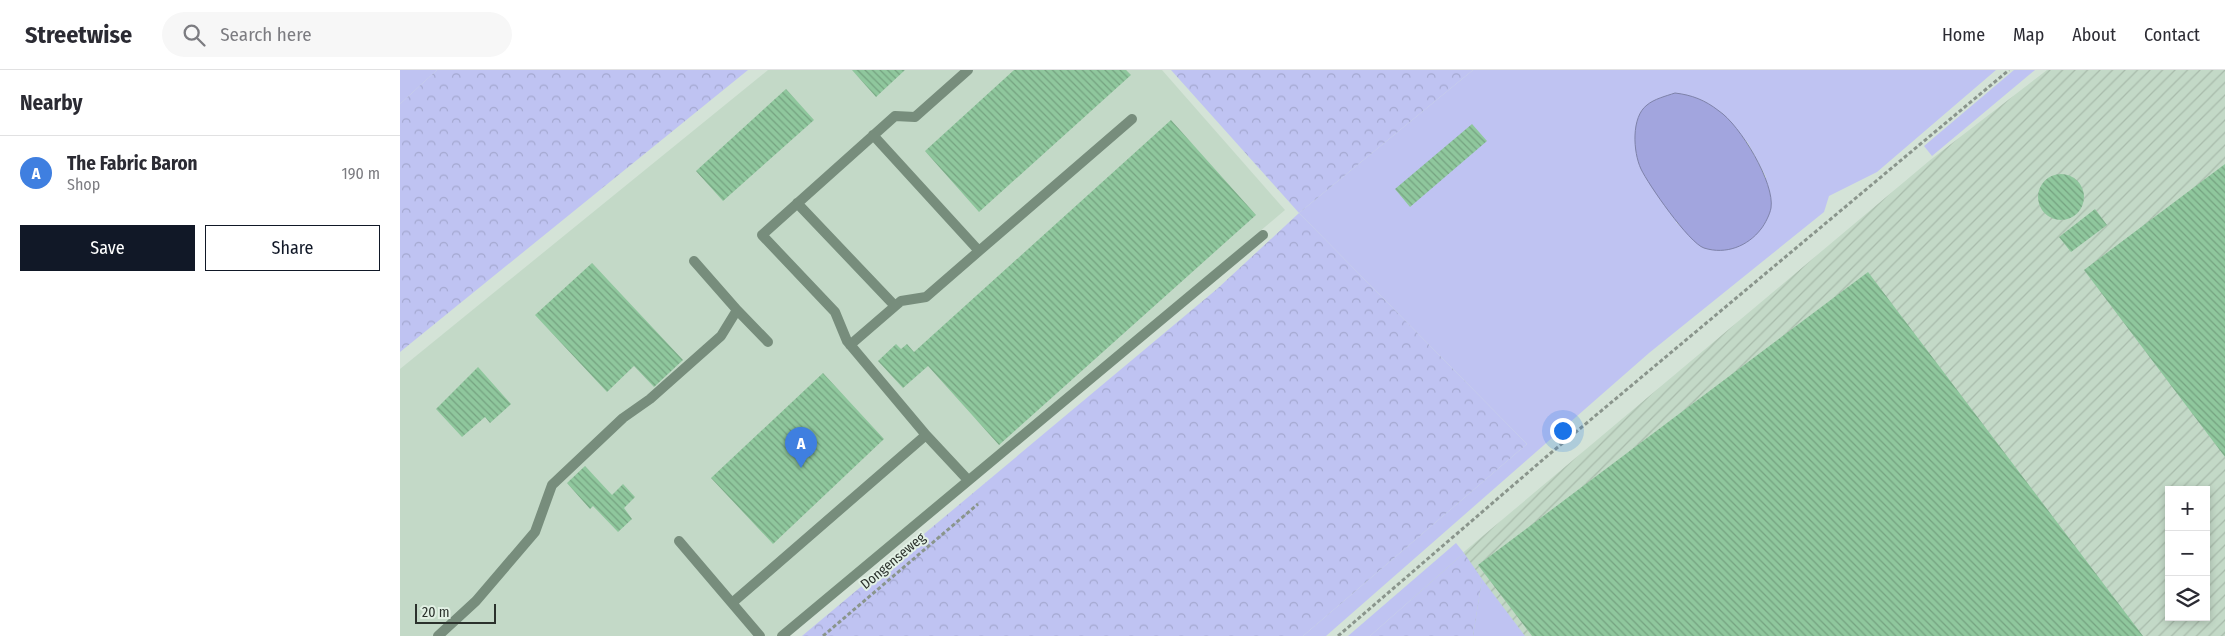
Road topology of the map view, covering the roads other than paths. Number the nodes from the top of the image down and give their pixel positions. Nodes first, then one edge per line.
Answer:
1 (968, 70) edge
2 (1132, 119) dead end
3 (874, 135) junction
4 (797, 203) junction
5 (1263, 234) dead end
6 (979, 251) junction
7 (694, 261) dead end
8 (895, 306) junction
9 (738, 310) junction
10 (768, 342) dead end
11 (850, 345) junction
12 (926, 435) junction
13 (968, 480) junction
14 (679, 541) dead end
15 (732, 603) junction
16 (438, 636) edge
17 (760, 636) edge
18 (782, 636) edge

1 - 3 lane
2 - 6 lane
3 - 4 lane
3 - 6 lane
4 - 8 lane
4 - 11 lane
5 - 13 lane
6 - 8 lane
7 - 9 lane
8 - 11 lane
9 - 10 lane
9 - 16 lane
11 - 12 lane
12 - 13 lane
12 - 15 lane
13 - 18 lane
14 - 15 lane
15 - 17 lane

